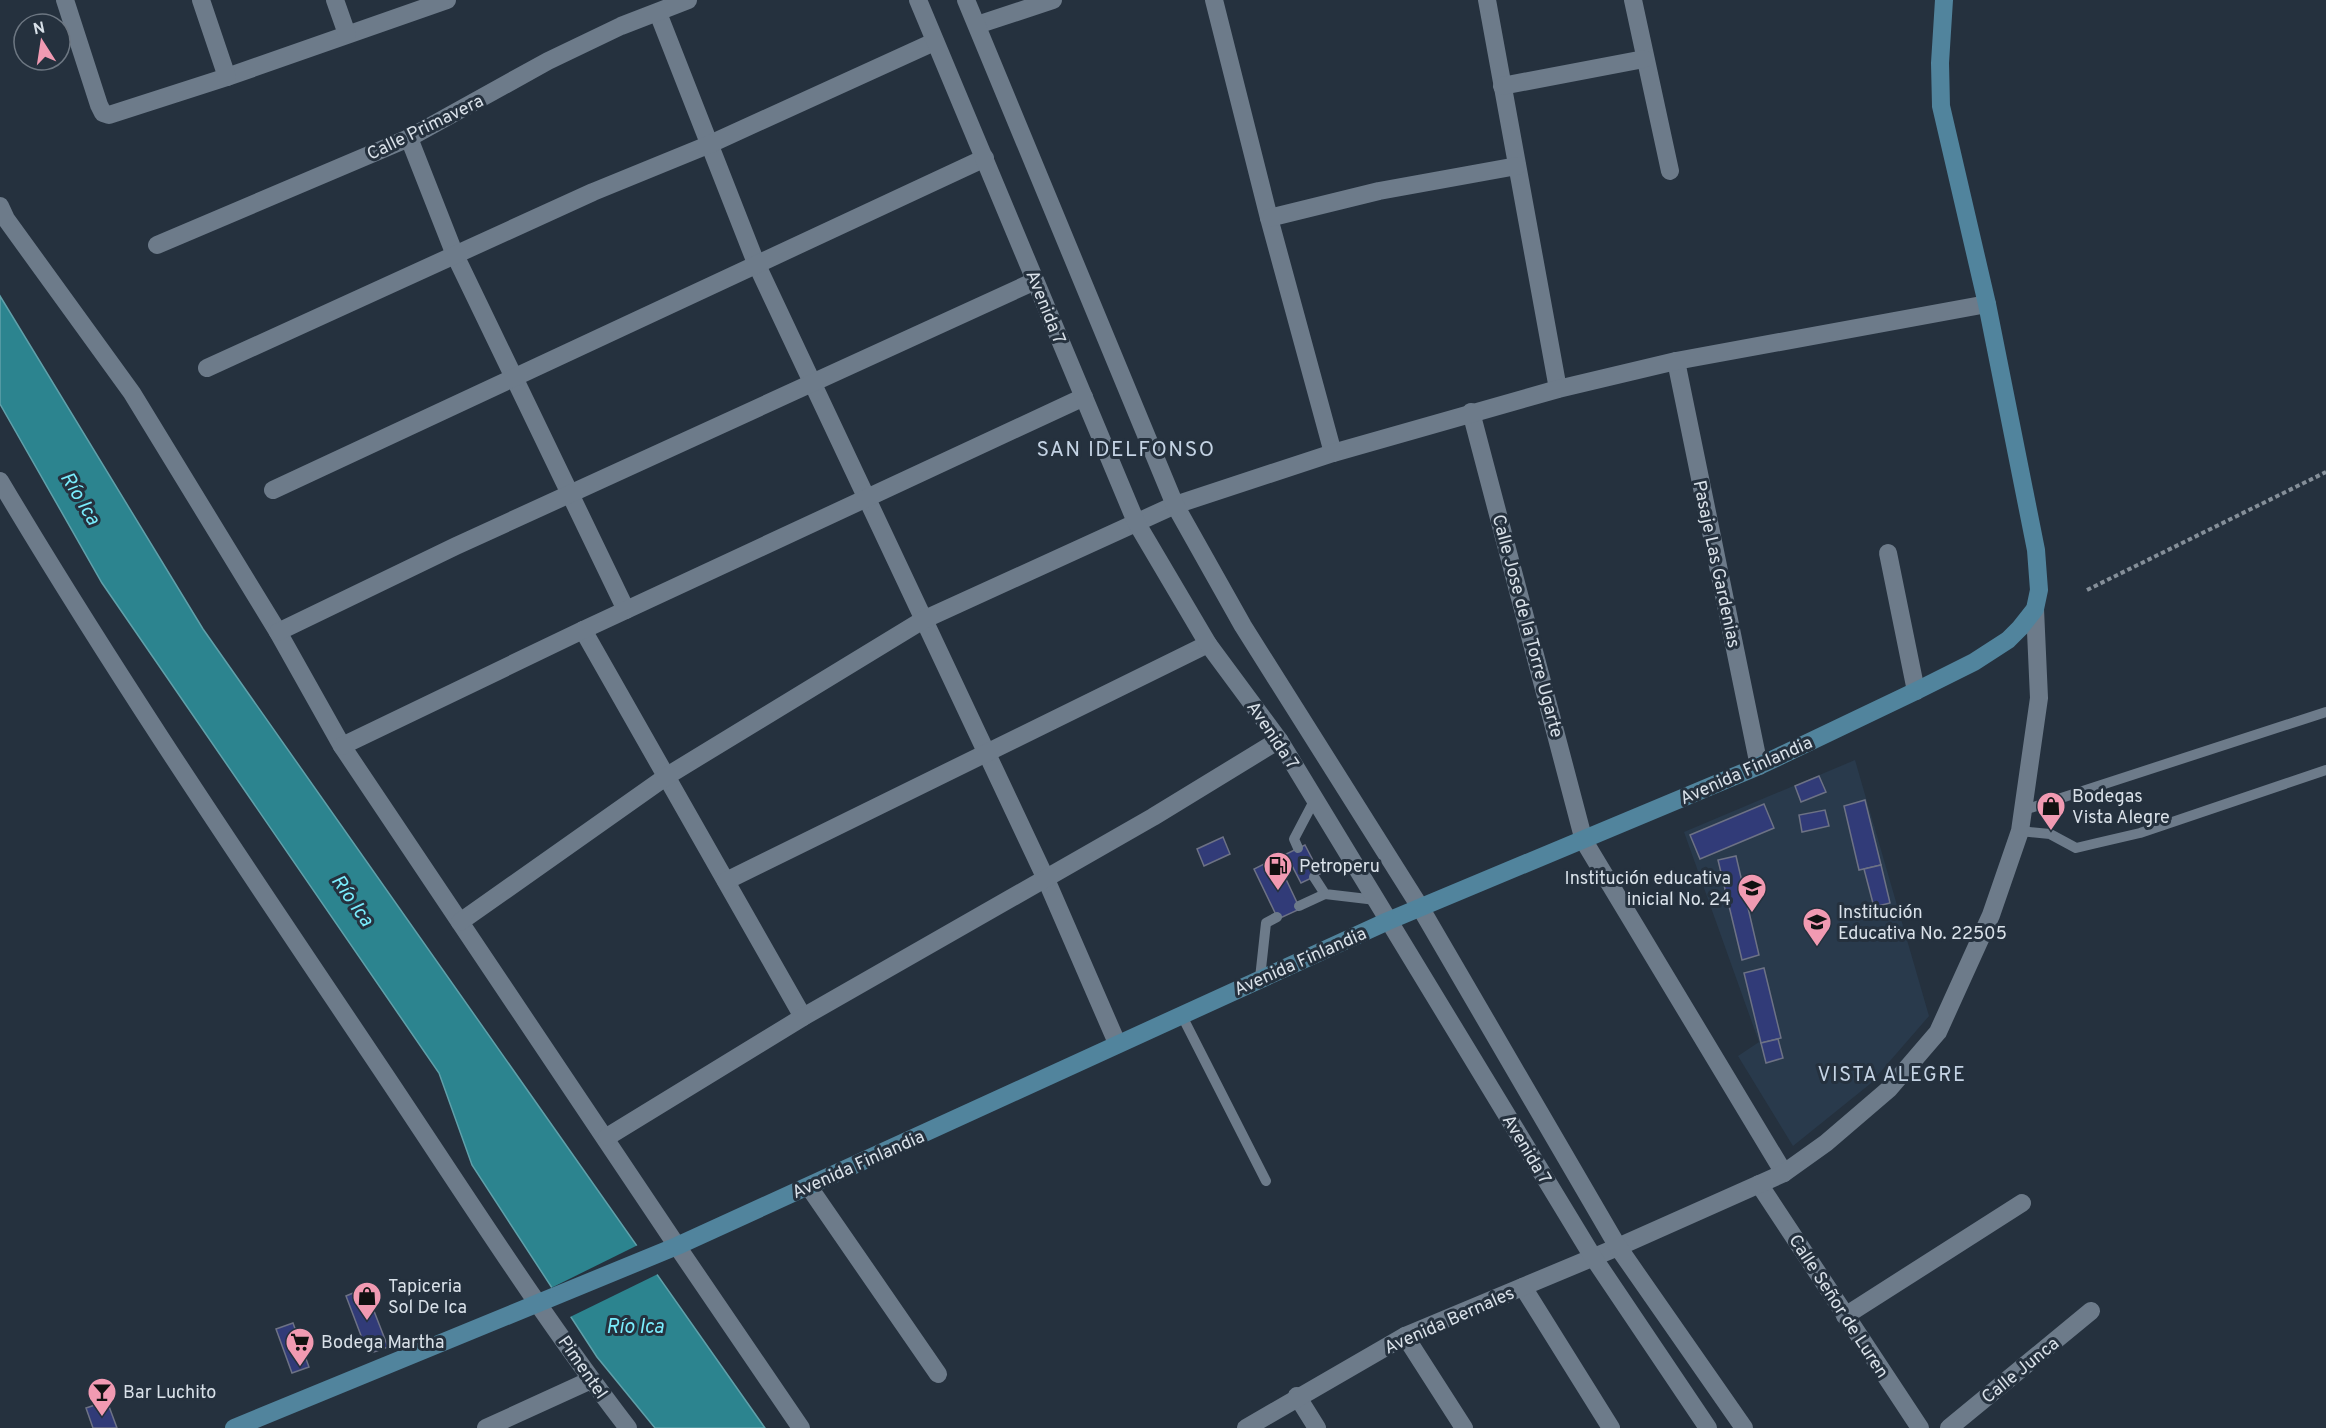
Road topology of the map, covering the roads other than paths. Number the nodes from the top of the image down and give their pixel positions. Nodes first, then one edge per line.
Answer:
1 (65, 0) edge
2 (201, 0) edge
3 (335, 0) edge
4 (447, 0) edge
5 (688, 0) edge
6 (918, 0) edge
7 (966, 0) edge
8 (1053, 0) edge
9 (1214, 0) edge
10 (1486, 0) edge
11 (1634, 0) edge
12 (1944, 0) edge
13 (658, 13) junction
14 (976, 25) junction
15 (347, 34) junction
16 (934, 42) junction
17 (1644, 59) junction
18 (227, 78) junction
19 (1502, 86) junction
20 (409, 138) junction
21 (708, 145) junction
22 (985, 158) junction
23 (1517, 166) junction
24 (1670, 171) dead end
25 (0, 206) edge
26 (1269, 218) junction
27 (157, 245) dead end
28 (455, 255) junction
29 (756, 263) junction
30 (1035, 281) junction
31 (1987, 304) junction
32 (1676, 362) junction
33 (207, 368) dead end
34 (514, 378) junction
35 (812, 384) junction
36 (1558, 389) junction
37 (1084, 397) junction
38 (1471, 412) junction
39 (1333, 453) junction
40 (0, 481) edge
41 (273, 490) dead end
42 (570, 494) junction
43 (866, 498) junction
44 (1174, 505) junction
45 (1136, 522) junction
46 (1888, 553) dead end
47 (2035, 609) junction
48 (626, 610) junction
49 (923, 620) junction
50 (583, 630) junction
51 (278, 632) junction
52 (1208, 644) junction
53 (1916, 691) junction
54 (2326, 712) edge
55 (1279, 740) junction
56 (342, 746) junction
57 (986, 753) junction
58 (1759, 766) junction
59 (2326, 770) edge
60 (667, 776) junction
61 (1315, 799) junction
62 (2024, 810) junction
63 (2020, 831) junction
64 (1584, 841) junction
65 (1298, 848) dead end
66 (1314, 877) dead end
67 (1046, 878) junction
68 (726, 881) junction
69 (1325, 894) junction
70 (1376, 900) junction
71 (1299, 906) dead end
72 (1420, 907) junction
73 (1277, 917) dead end
74 (1388, 921) junction
75 (460, 922) junction
76 (1260, 978) junction
77 (1181, 1014) junction
78 (803, 1017) junction
79 (1117, 1043) junction
80 (607, 1137) junction
81 (1784, 1173) junction
82 (1266, 1181) dead end
83 (1759, 1184) junction
84 (809, 1187) junction
85 (2022, 1203) dead end
86 (677, 1246) junction
87 (1618, 1247) junction
88 (1593, 1257) junction
89 (1523, 1287) junction
90 (546, 1302) junction
91 (2091, 1311) dead end
92 (1845, 1317) junction
93 (1404, 1336) junction
94 (938, 1374) dead end
95 (591, 1380) junction
96 (1297, 1396) junction
97 (234, 1428) edge
98 (486, 1428) edge
99 (628, 1428) edge
100 (801, 1428) edge
101 (1246, 1428) edge
102 (1317, 1428) edge
103 (1464, 1428) edge
104 (1611, 1428) edge
105 (1708, 1428) edge
106 (1744, 1428) edge
107 (1920, 1428) edge
108 (1949, 1428) edge

1 - 18 street
2 - 18 street
3 - 15 street
4 - 15 street
5 - 13 street, Calle Primavera
6 - 16 street, Avenida 7
7 - 14 street, Avenida 7
8 - 14 street
9 - 26 street
10 - 19 street
11 - 17 street
12 - 31 main road
13 - 20 street, Calle Primavera
13 - 21 street
14 - 44 street, Avenida 7
15 - 18 street
16 - 21 street
16 - 22 street, Avenida 7
17 - 19 street
17 - 24 street
19 - 23 street
20 - 27 street, Calle Primavera
20 - 28 street
21 - 28 street
21 - 29 street
22 - 29 street
22 - 30 street, Avenida 7
23 - 26 street
23 - 36 street
25 - 51 street
26 - 39 street
28 - 33 street
28 - 34 street
29 - 34 street
29 - 35 street
30 - 35 street
30 - 37 street, Avenida 7
31 - 32 street
31 - 47 main road
32 - 36 street
32 - 58 street, Pasaje Las Gardenias
34 - 41 street
34 - 42 street
35 - 42 street
35 - 43 street
36 - 38 street
37 - 43 street
37 - 45 street, Avenida 7
38 - 39 street
38 - 64 street, Calle Jose de la Torre Ugarte
39 - 44 street
40 - 90 street, Pimentel
42 - 48 street
42 - 51 street
43 - 48 street
43 - 49 street
44 - 45 street
44 - 72 street, Avenida 7
45 - 49 street
45 - 52 street, Avenida 7
46 - 53 street
47 - 53 main road, Avenida Finlandia
47 - 62 street, Avenida Bernales
48 - 50 street
49 - 57 street
49 - 60 street
50 - 56 street
50 - 60 street
51 - 56 street
52 - 55 street, Avenida 7
52 - 57 street
53 - 58 main road, Avenida Finlandia
54 - 62 lane
55 - 61 street, Avenida 7
55 - 67 street
56 - 75 street
57 - 67 street
57 - 68 street
58 - 64 main road, Avenida Finlandia
59 - 63 lane
60 - 68 street
60 - 75 street
61 - 65 lane
61 - 70 street, Avenida 7
62 - 63 street, Avenida Bernales
63 - 81 street, Avenida Bernales
64 - 72 main road, Avenida Finlandia
64 - 81 street, Calle Jose de la Torre Ugarte
66 - 69 lane
67 - 78 street
67 - 79 street
68 - 78 street
69 - 70 lane
69 - 71 lane
70 - 74 street, Avenida 7
72 - 74 main road, Avenida Finlandia
72 - 87 street, Avenida 7
73 - 76 lane
74 - 76 main road, Avenida Finlandia
74 - 88 street, Avenida 7
75 - 80 street
76 - 77 main road, Avenida Finlandia
77 - 79 main road, Avenida Finlandia
77 - 82 lane
78 - 80 street
79 - 84 main road, Avenida Finlandia
80 - 86 street
81 - 83 street, Avenida Bernales
83 - 87 street, Avenida Bernales
83 - 92 street, Calle Señor de Luren
84 - 86 main road, Avenida Finlandia
84 - 94 street
85 - 92 street
86 - 90 main road, Avenida Finlandia
86 - 100 street
87 - 88 street, Avenida Bernales
87 - 106 street, Avenida 7
88 - 89 street, Avenida Bernales
88 - 105 street, Avenida 7
89 - 93 street, Avenida Bernales
89 - 104 street
90 - 95 street, Pimentel
90 - 97 main road, Avenida Finlandia
91 - 108 street, Calle Junca
92 - 107 street, Calle Señor de Luren
93 - 96 street, Avenida Bernales
93 - 103 street
95 - 98 street
95 - 99 street, Pimentel
96 - 101 street, Avenida Bernales
96 - 102 street

